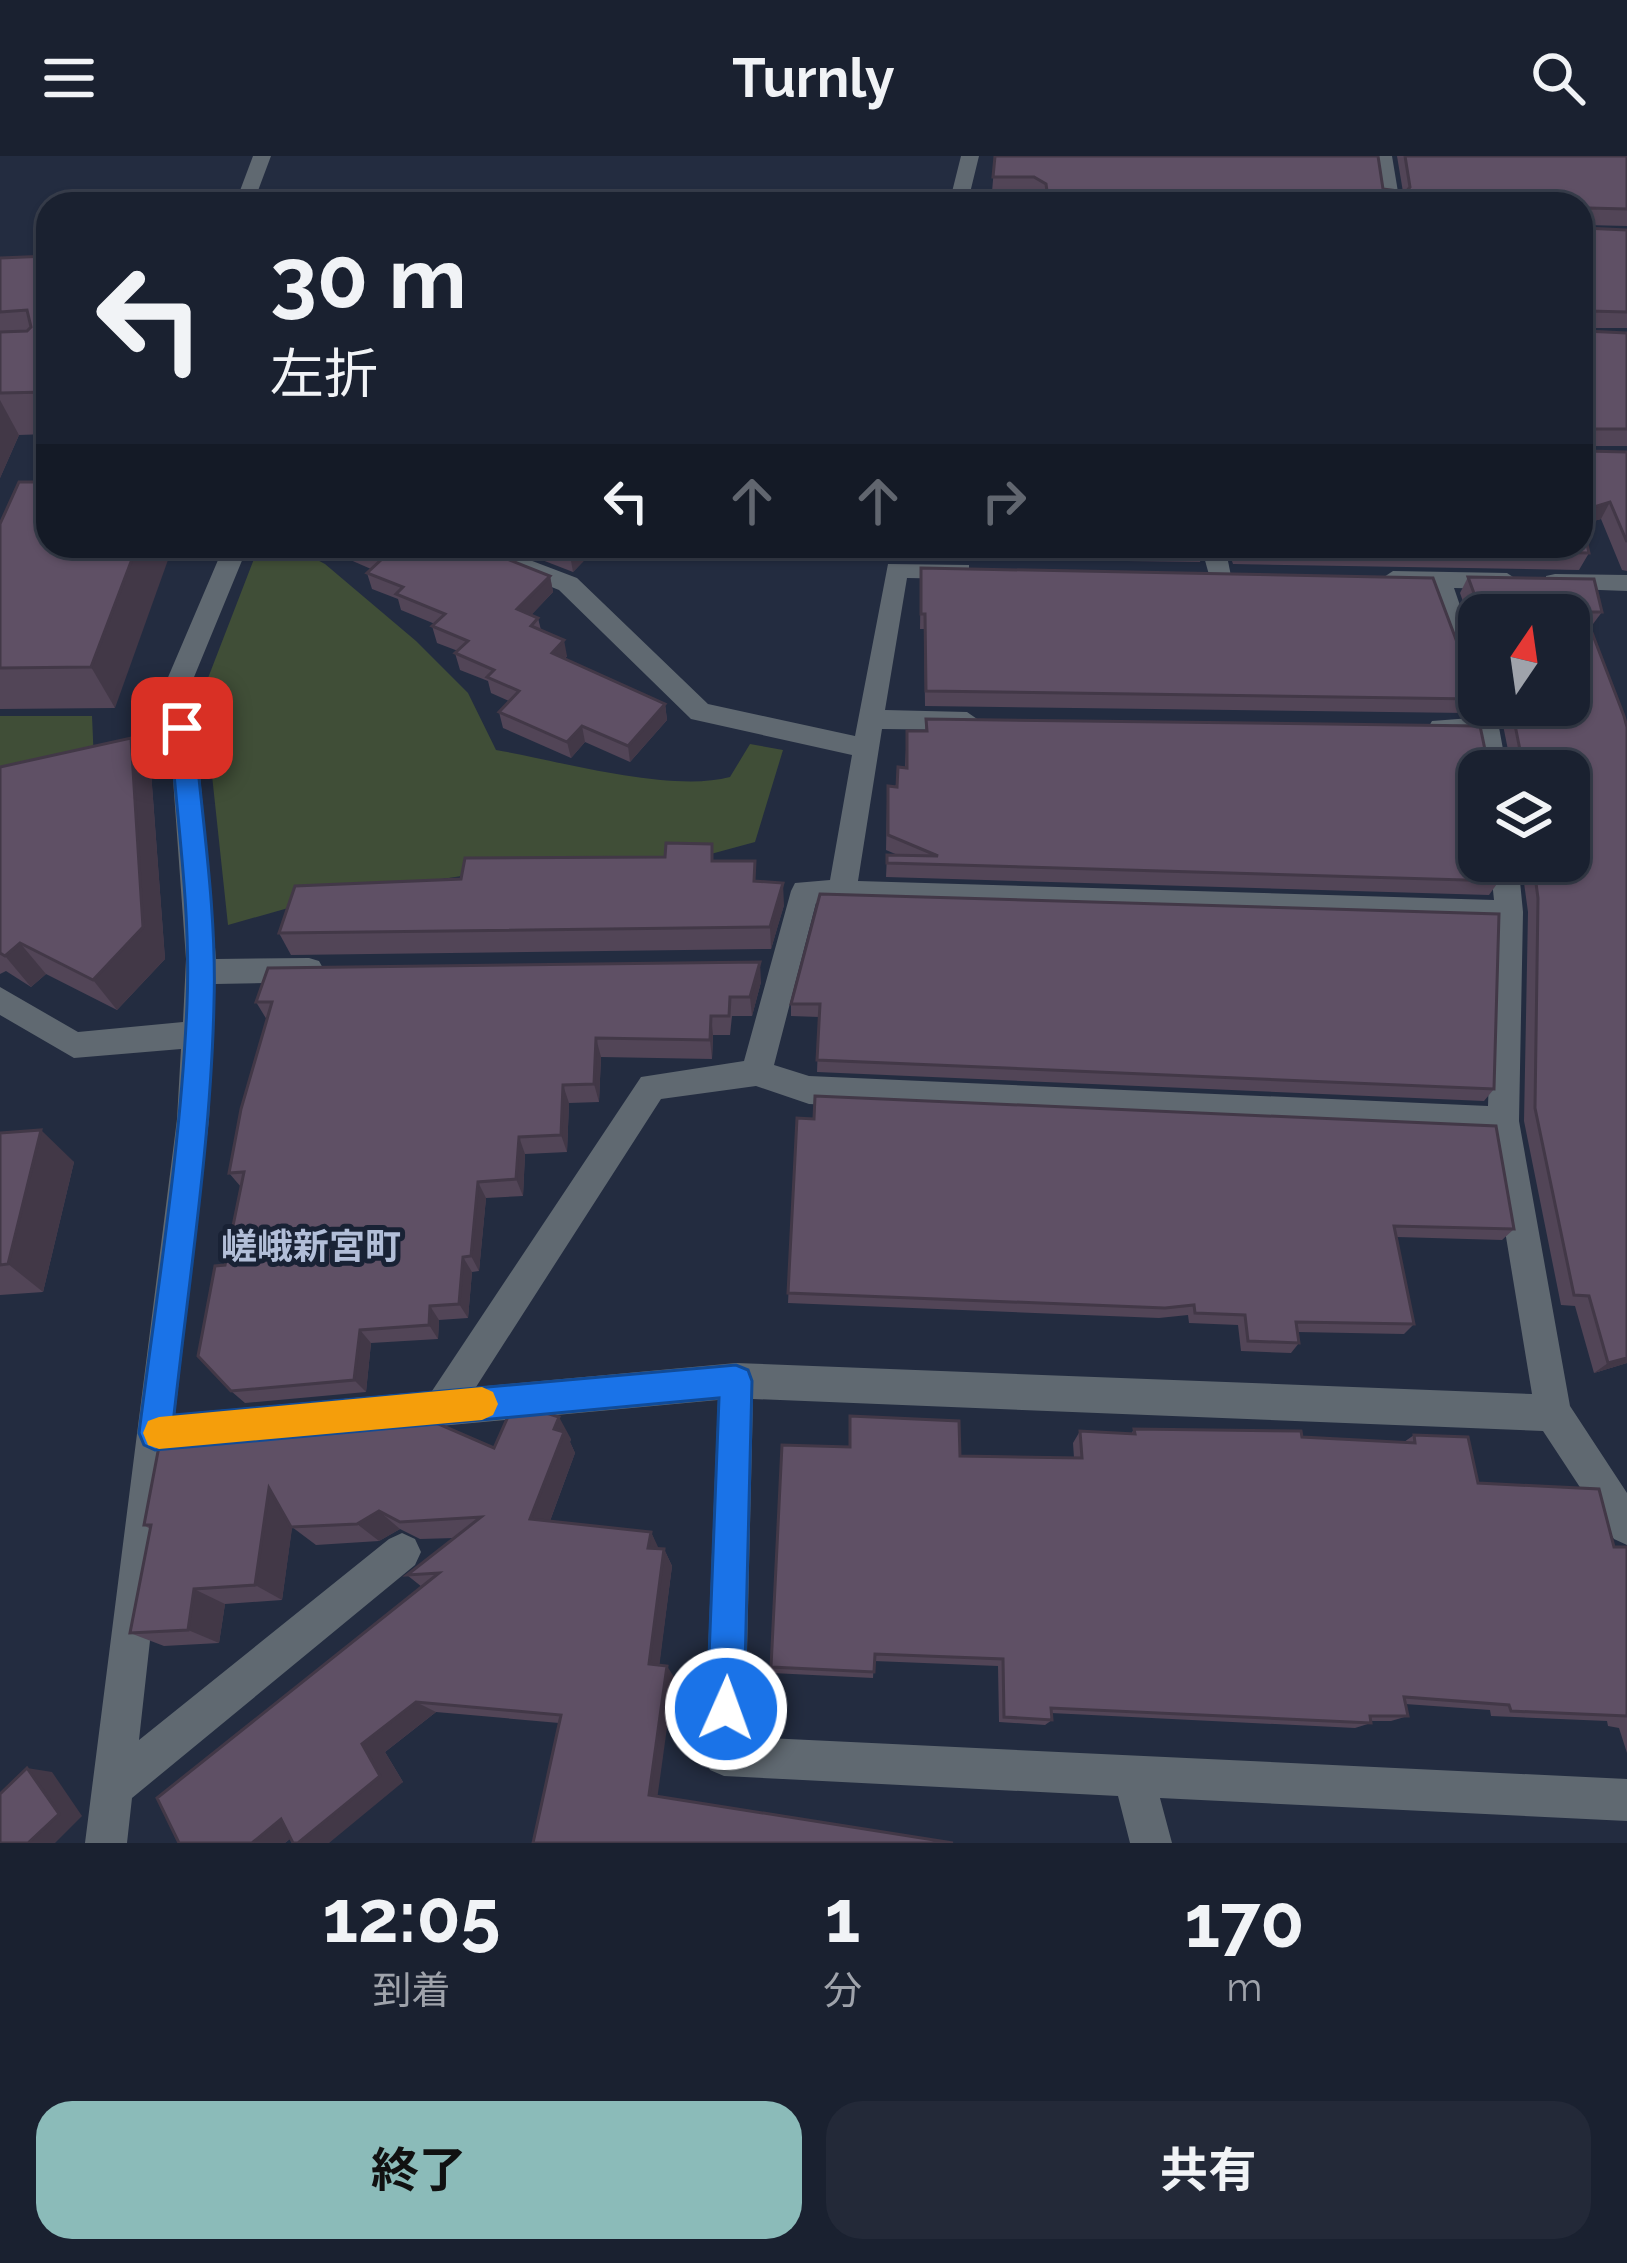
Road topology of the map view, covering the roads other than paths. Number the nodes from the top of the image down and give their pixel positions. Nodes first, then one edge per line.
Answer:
1 (262, 156) edge
2 (970, 156) edge
3 (1383, 156) edge
4 (248, 192) edge
5 (961, 192) edge
6 (1389, 192) edge
7 (231, 558) edge
8 (505, 558) edge
9 (972, 558) edge
10 (1216, 558) edge
11 (1219, 576) edge
12 (1373, 578) edge
13 (1439, 580) junction
14 (1627, 584) edge
15 (1458, 637) edge
16 (1458, 718) edge
17 (871, 719) junction
18 (990, 721) edge
19 (1418, 728) edge
20 (866, 748) junction
21 (1506, 882) edge
22 (842, 892) junction
23 (1509, 912) junction
24 (341, 970) edge
25 (200, 972) junction
26 (0, 1000) edge
27 (199, 1034) junction
28 (756, 1073) junction
29 (1503, 1121) junction
30 (736, 1381) junction
31 (442, 1407) junction
32 (1552, 1413) junction
33 (155, 1433) junction
34 (1627, 1526) edge
35 (402, 1552) edge
36 (1134, 1776) junction
37 (113, 1787) junction
38 (1627, 1800) edge
39 (106, 1843) edge
40 (1150, 1843) edge

1 - 4 street
2 - 5 street
3 - 6 street
7 - 25 street
8 - 20 street
9 - 17 street
10 - 11 street
12 - 13 street
13 - 14 street
13 - 15 street
16 - 19 street
17 - 18 street
17 - 20 street
20 - 22 street
21 - 23 street
22 - 23 street
22 - 28 street
23 - 29 street
24 - 25 street
25 - 27 street
26 - 27 street
27 - 33 street
28 - 29 street
28 - 31 street
29 - 32 street
30 - 31 street
30 - 32 street
30 - 36 street
31 - 33 street
32 - 34 street
33 - 37 street
35 - 37 street
36 - 38 street
36 - 40 street
37 - 39 street

